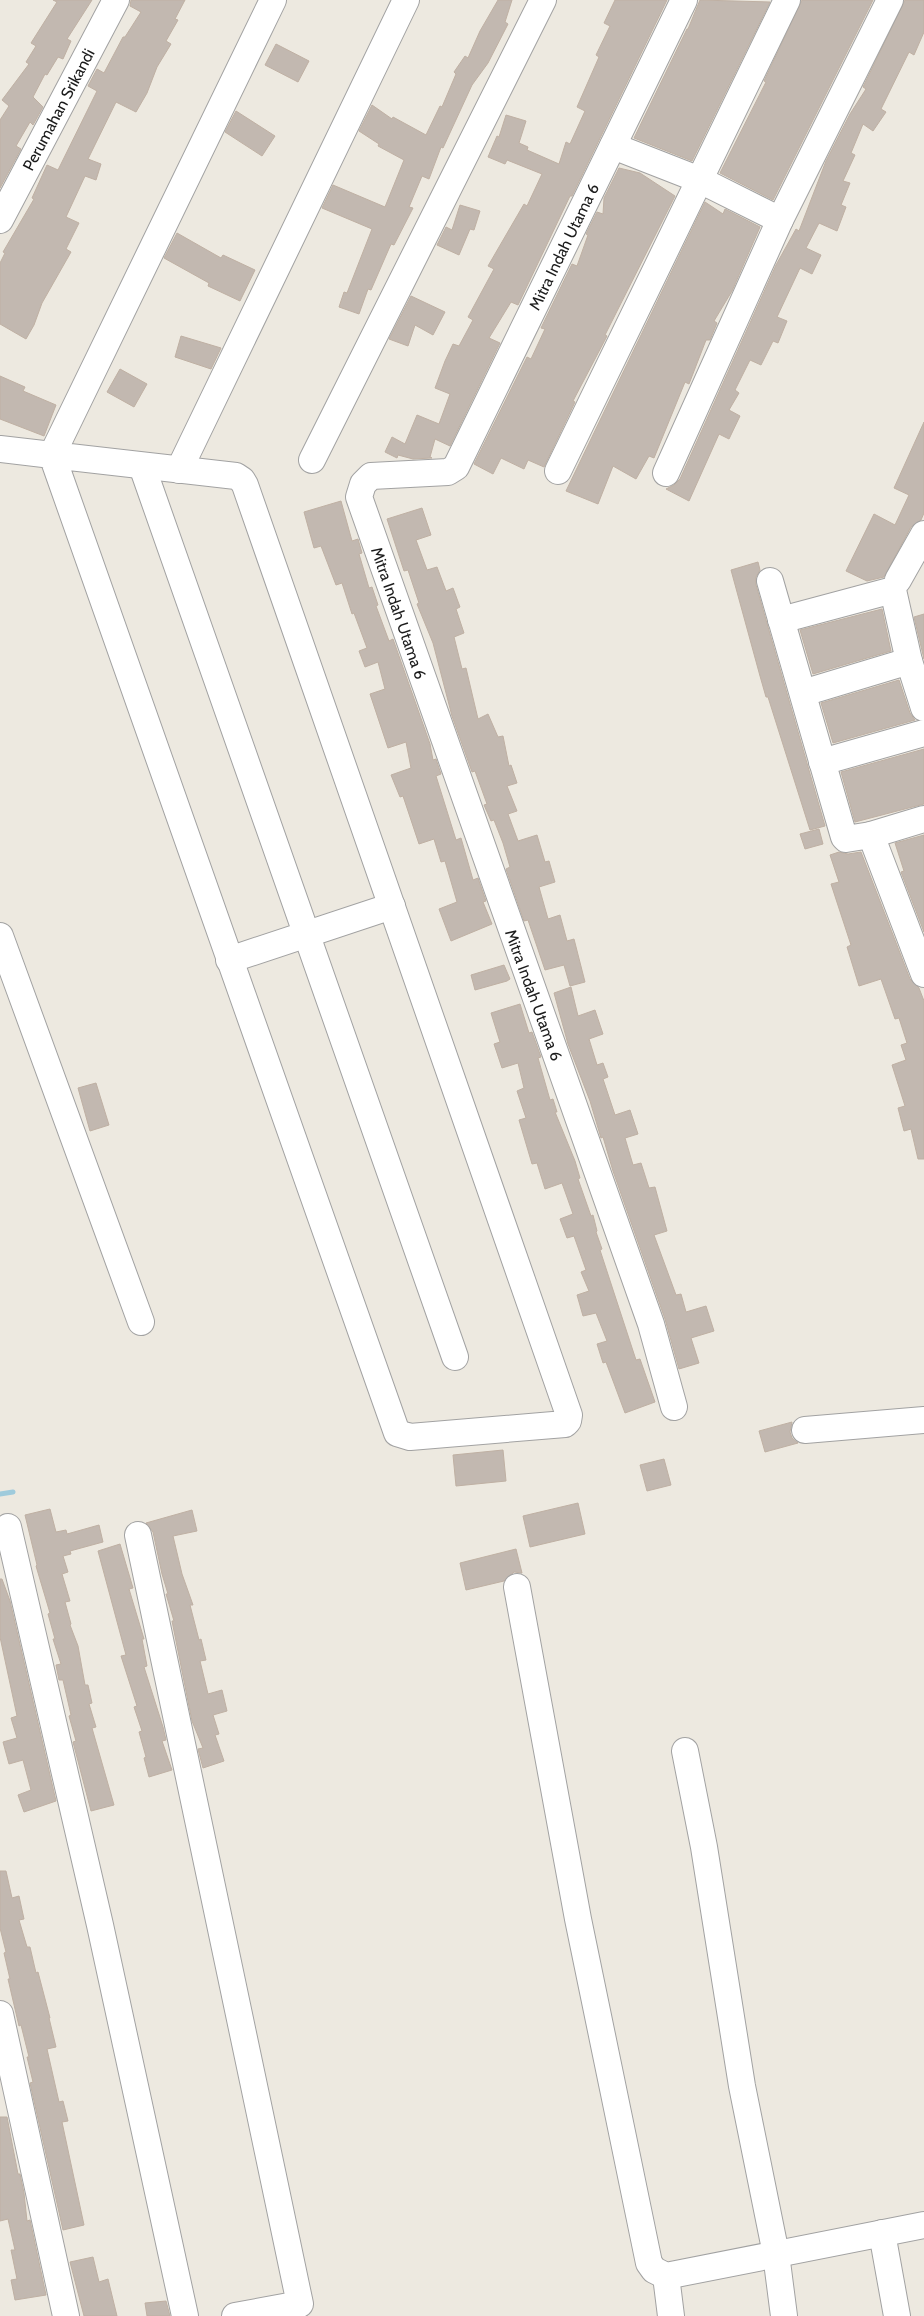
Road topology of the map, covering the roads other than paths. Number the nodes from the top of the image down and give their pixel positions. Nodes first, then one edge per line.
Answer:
1 (116, 0) edge
2 (273, 0) edge
3 (406, 0) edge
4 (543, 0) edge
5 (684, 0) edge
6 (787, 0) edge
7 (890, 0) edge
8 (613, 146) junction
9 (700, 180) junction
10 (0, 220) edge
11 (780, 220) junction
12 (0, 450) edge
13 (52, 455) junction
14 (312, 460) dead end
15 (142, 466) junction
16 (178, 470) junction
17 (558, 471) dead end
18 (666, 473) dead end
19 (924, 534) edge
20 (898, 580) dead end
21 (770, 581) dead end
22 (781, 620) junction
23 (909, 661) junction
24 (803, 693) junction
25 (924, 708) edge
26 (924, 733) edge
27 (822, 762) junction
28 (924, 819) edge
29 (871, 835) junction
30 (392, 906) junction
31 (307, 935) junction
32 (0, 936) edge
33 (229, 960) junction
34 (924, 974) edge
35 (142, 1322) dead end
36 (455, 1357) dead end
37 (674, 1407) dead end
38 (922, 1421) edge
39 (805, 1430) dead end
40 (8, 1526) dead end
41 (138, 1535) dead end
42 (517, 1587) dead end
43 (685, 1751) dead end
44 (0, 2014) edge
45 (924, 2225) edge
46 (882, 2233) junction
47 (776, 2254) junction
48 (666, 2276) junction
49 (66, 2316) edge
50 (185, 2316) edge
51 (235, 2316) edge
52 (671, 2316) edge
53 (784, 2316) edge
54 (897, 2316) edge

1 - 10 street, Perumahan Srikandi
2 - 13 street
3 - 16 street
4 - 14 street
5 - 8 street, Mitra Indah Utama 6
6 - 9 street
7 - 11 street
8 - 9 street
8 - 37 street, Mitra Indah Utama 6
9 - 11 street
9 - 17 street
11 - 18 street
12 - 13 street
13 - 15 street
13 - 33 street
15 - 16 street
15 - 31 street
16 - 30 street
19 - 20 street
21 - 22 street
22 - 23 street
22 - 24 street
23 - 24 street
23 - 25 street
24 - 27 street
26 - 27 street
27 - 29 street
28 - 29 street
29 - 34 street
30 - 31 street
30 - 33 street
31 - 33 street
31 - 36 street
32 - 35 street
38 - 39 street
40 - 50 street
41 - 51 street
42 - 48 street
43 - 47 street
44 - 49 street
45 - 46 street
46 - 47 street
46 - 54 street
47 - 48 street
47 - 53 street
48 - 52 street

